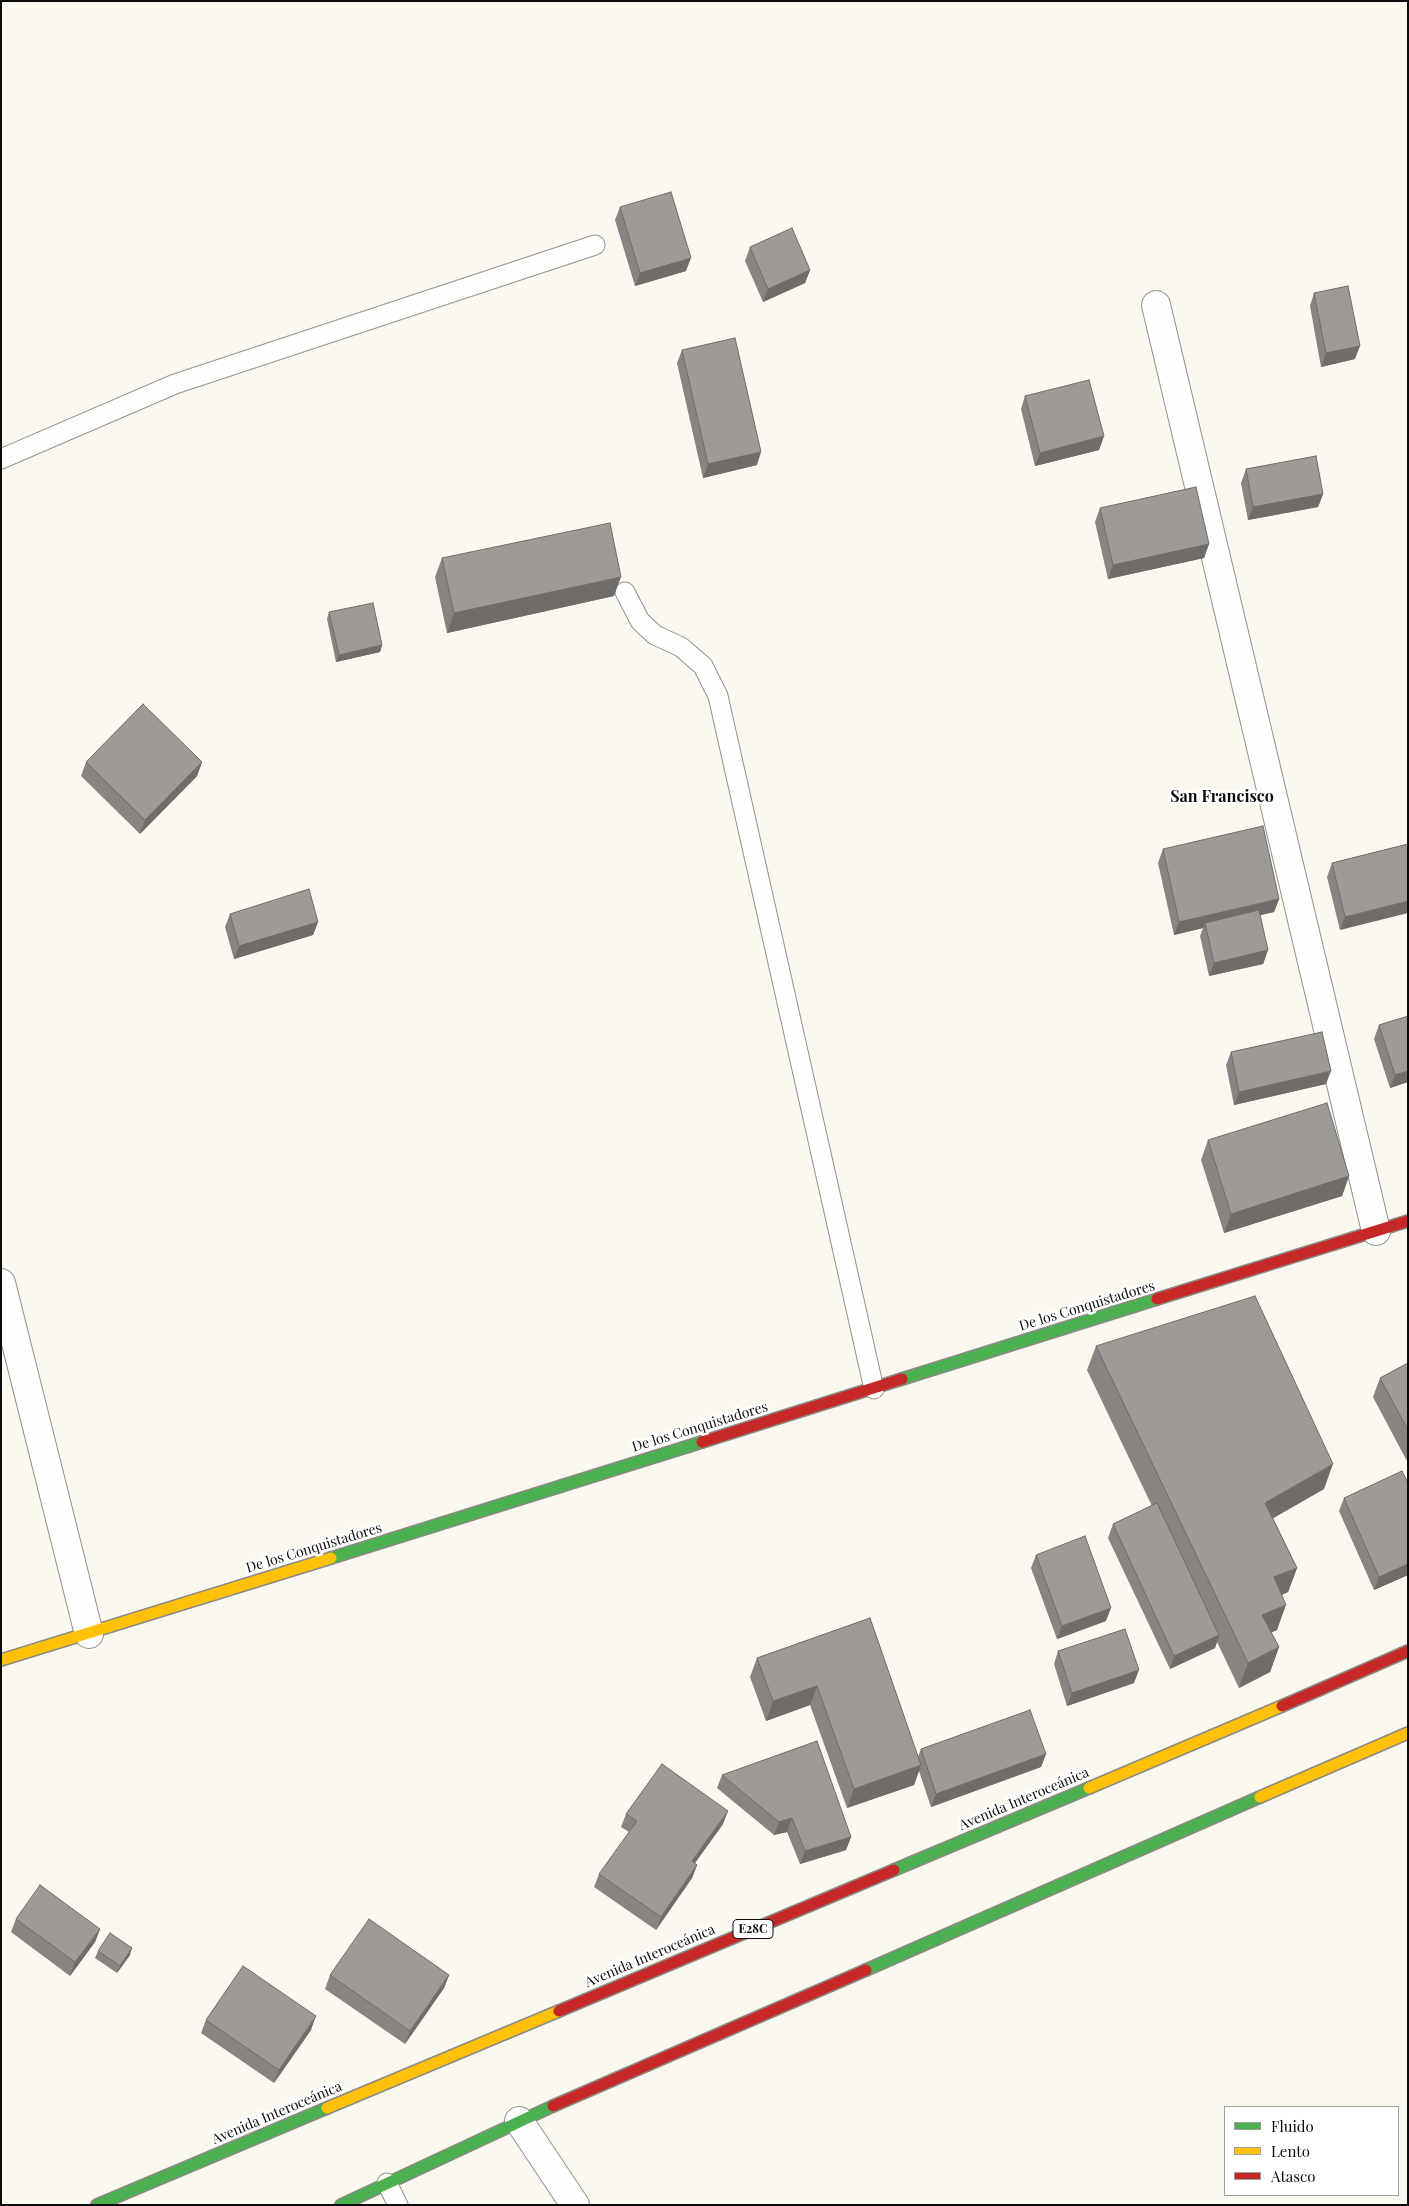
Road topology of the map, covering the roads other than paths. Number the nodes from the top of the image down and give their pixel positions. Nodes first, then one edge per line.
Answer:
1 (594, 245) dead end
2 (1156, 305) dead end
3 (1, 459) edge
4 (625, 592) dead end
5 (1408, 1221) edge
6 (1376, 1231) junction
7 (1, 1283) edge
8 (874, 1389) junction
9 (89, 1634) junction
10 (1408, 1650) edge
11 (1, 1660) edge
12 (1408, 1733) edge
13 (520, 2122) junction
14 (387, 2183) junction
15 (97, 2205) edge
16 (341, 2205) edge
17 (398, 2205) edge
18 (576, 2205) edge

1 - 3 lane
2 - 6 street
4 - 8 lane
5 - 6 main road, De los Conquistadores
6 - 8 main road, De los Conquistadores
7 - 9 street
8 - 9 main road, De los Conquistadores
9 - 11 main road, De los Conquistadores
10 - 15 main road, Avenida Interoceánica / E28C
12 - 13 main road
13 - 14 main road
13 - 18 street
14 - 16 main road
14 - 17 lane

